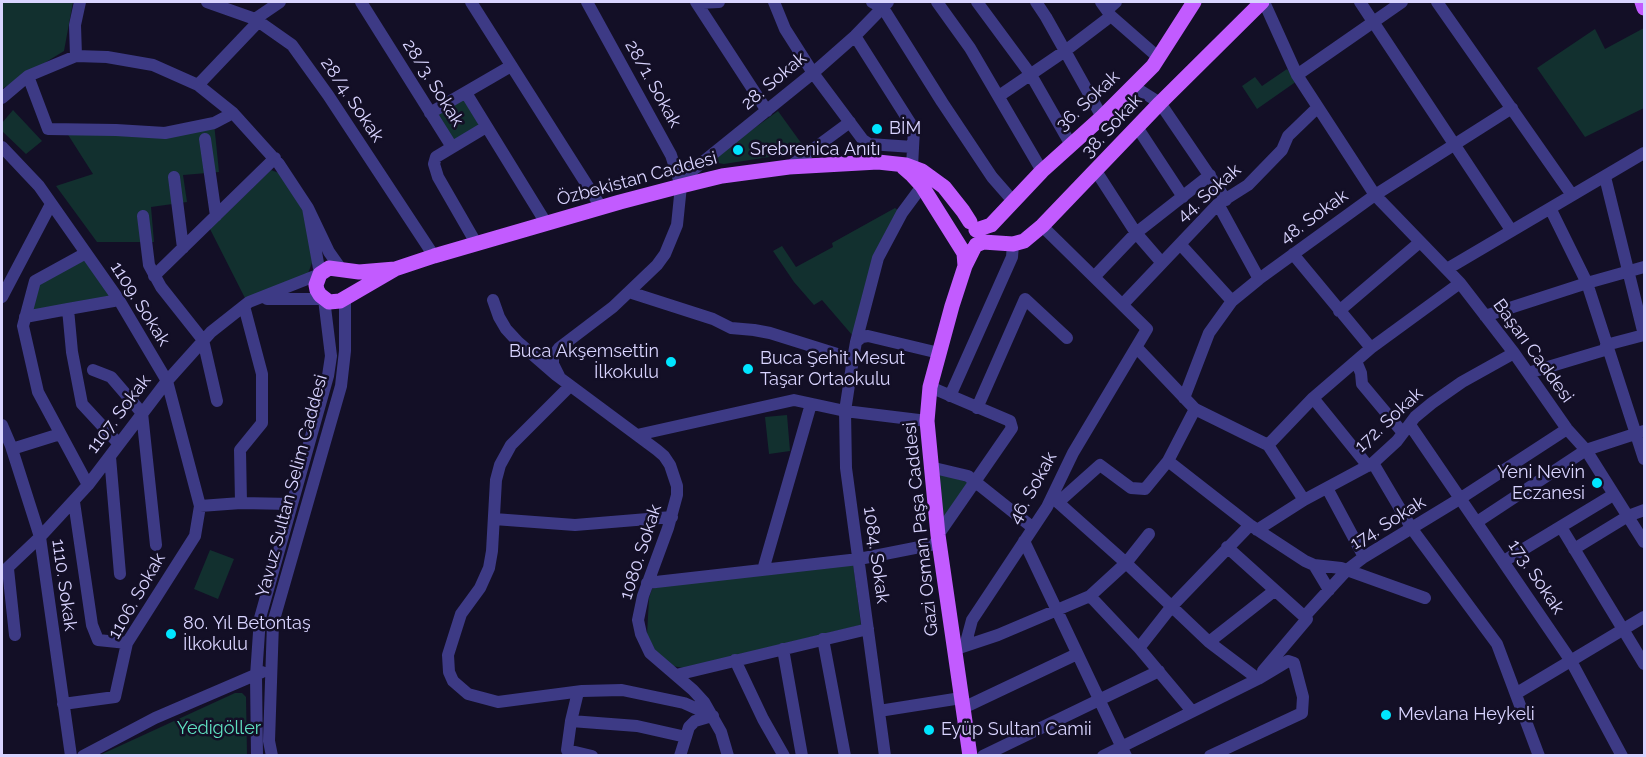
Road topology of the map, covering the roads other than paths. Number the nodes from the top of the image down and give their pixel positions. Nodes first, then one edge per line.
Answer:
1 (80, 2) edge
2 (207, 2) edge
3 (280, 2) edge
4 (361, 2) edge
5 (471, 2) edge
6 (587, 2) edge
7 (697, 2) edge
8 (719, 2) edge
9 (774, 2) edge
10 (938, 2) edge
11 (977, 2) edge
12 (1036, 2) edge
13 (1192, 2) edge
14 (1263, 2) edge
15 (1360, 2) edge
16 (1402, 2) edge
17 (1437, 2) edge
18 (1642, 2) edge
19 (881, 4) edge
20 (1109, 7) edge
21 (1644, 8) edge
22 (257, 21) junction
23 (1374, 22) junction
24 (855, 36) junction
25 (1065, 51) junction
26 (76, 56) junction
27 (1159, 58) junction
28 (511, 66) junction
29 (813, 73) junction
30 (1031, 75) junction
31 (1297, 75) junction
32 (28, 76) junction
33 (198, 85) junction
34 (1133, 86) junction
35 (466, 93) junction
36 (999, 96) junction
37 (2, 98) edge
38 (1160, 103) junction
39 (1317, 108) junction
40 (1512, 108) junction
41 (767, 111) junction
42 (233, 113) junction
43 (430, 113) junction
44 (1102, 117) junction
45 (850, 122) junction
46 (486, 127) junction
47 (1137, 127) junction
48 (205, 139) dead end
49 (1071, 145) junction
50 (1454, 146) junction
51 (2, 147) edge
52 (452, 147) junction
53 (913, 147) junction
54 (1644, 153) edge
55 (275, 158) junction
56 (895, 162) junction
57 (789, 167) junction
58 (912, 167) junction
59 (1042, 171) junction
60 (1096, 171) junction
61 (1210, 175) junction
62 (174, 177) dead end
63 (1605, 177) junction
64 (681, 186) junction
65 (922, 186) junction
66 (1375, 195) junction
67 (1572, 195) junction
68 (1183, 197) junction
69 (1012, 201) junction
70 (1222, 202) junction
71 (51, 204) junction
72 (602, 207) junction
73 (308, 208) junction
74 (1551, 210) junction
75 (143, 216) dead end
76 (216, 216) junction
77 (546, 223) junction
78 (1042, 226) junction
79 (1510, 230) junction
80 (1136, 233) junction
81 (1420, 242) junction
82 (476, 243) junction
83 (969, 244) junction
84 (1013, 244) junction
85 (1180, 244) junction
86 (183, 249) junction
87 (86, 254) junction
88 (1293, 254) junction
89 (434, 256) junction
90 (1162, 263) junction
91 (1644, 267) edge
92 (341, 269) junction
93 (395, 269) junction
94 (1447, 269) junction
95 (1628, 271) junction
96 (320, 274) junction
97 (154, 276) junction
98 (1095, 276) junction
99 (1259, 279) junction
100 (1460, 283) junction
101 (1587, 283) junction
102 (629, 292) junction
103 (2, 297) edge
104 (260, 298) junction
105 (345, 298) junction
106 (324, 299) junction
107 (119, 300) junction
108 (493, 300) dead end
109 (1232, 301) junction
110 (1123, 304) junction
111 (244, 306) junction
112 (68, 309) junction
113 (1339, 311) junction
114 (1485, 316) junction
115 (25, 317) junction
116 (1644, 335) edge
117 (1067, 338) dead end
118 (203, 340) junction
119 (856, 342) junction
120 (1607, 347) junction
121 (1137, 348) junction
122 (1371, 348) junction
123 (939, 353) junction
124 (1514, 353) junction
125 (853, 359) junction
126 (1356, 361) junction
127 (93, 370) dead end
128 (1528, 373) junction
129 (166, 381) junction
130 (566, 382) junction
131 (930, 387) junction
132 (950, 396) junction
133 (1184, 398) junction
134 (1313, 398) junction
135 (217, 401) dead end
136 (811, 404) junction
137 (977, 408) junction
138 (1195, 409) junction
139 (845, 411) junction
140 (142, 413) junction
141 (927, 421) junction
142 (2, 425) edge
143 (1406, 429) junction
144 (1567, 429) junction
145 (1640, 433) edge
146 (60, 434) junction
147 (637, 435) junction
148 (119, 444) junction
149 (1268, 445) junction
150 (12, 448) junction
151 (1586, 450) junction
152 (110, 457) junction
153 (1644, 459) edge
154 (1168, 461) junction
155 (1371, 464) junction
156 (930, 467) junction
157 (974, 482) junction
158 (88, 485) junction
159 (1327, 488) junction
160 (1613, 495) junction
161 (1052, 497) junction
162 (1461, 498) junction
163 (1304, 500) junction
164 (74, 502) junction
165 (241, 503) junction
166 (291, 504) junction
167 (200, 506) junction
168 (1644, 510) edge
169 (1628, 516) junction
170 (672, 517) junction
171 (494, 519) junction
172 (1477, 522) junction
173 (1032, 527) junction
174 (1253, 527) junction
175 (1561, 527) junction
176 (1412, 529) junction
177 (1149, 534) dead end
178 (40, 537) junction
179 (939, 539) junction
180 (1024, 540) junction
181 (1644, 542) edge
182 (156, 545) dead end
183 (1227, 547) junction
184 (1574, 549) junction
185 (1364, 557) junction
186 (859, 559) junction
187 (1504, 561) junction
188 (1126, 563) junction
189 (1314, 565) junction
190 (762, 570) junction
191 (1347, 570) junction
192 (5, 571) edge
193 (120, 574) dead end
194 (647, 583) junction
195 (1329, 590) junction
196 (1274, 591) junction
197 (1090, 596) junction
198 (1425, 598) dead end
199 (1173, 606) junction
200 (1056, 610) junction
201 (1304, 617) junction
202 (1644, 617) edge
203 (868, 629) junction
204 (1624, 629) junction
205 (15, 635) dead end
206 (823, 639) junction
207 (1209, 642) junction
208 (127, 643) junction
209 (959, 648) junction
210 (1139, 648) junction
211 (783, 649) junction
212 (1077, 654) junction
213 (735, 660) junction
214 (1571, 662) junction
215 (1644, 664) edge
216 (272, 669) junction
217 (1159, 671) junction
218 (257, 673) junction
219 (676, 675) junction
220 (1257, 679) junction
221 (578, 692) junction
222 (1517, 693) junction
223 (1099, 699) junction
224 (962, 703) junction
225 (63, 704) junction
226 (879, 711) junction
227 (1191, 711) junction
228 (713, 716) junction
229 (571, 722) junction
230 (686, 737) junction
231 (1124, 751) edge
232 (71, 756) edge
233 (83, 756) edge
234 (257, 756) edge
235 (272, 756) edge
236 (592, 756) edge
237 (680, 756) edge
238 (728, 756) edge
239 (784, 756) edge
240 (802, 756) edge
241 (845, 756) edge
242 (885, 756) edge
243 (969, 756) edge
244 (983, 756) edge
245 (1103, 756) edge
246 (1210, 756) edge
247 (1539, 756) edge
248 (1622, 756) edge

1 - 26 street
2 - 22 street, 28/4. Sokak
3 - 22 street
4 - 43 street, 28/3. Sokak
5 - 28 street
6 - 64 street, 28/1. Sokak
7 - 8 street
7 - 41 street
9 - 29 street
10 - 36 street
11 - 30 street
12 - 25 street
13 - 27 main road, 36. Sokak
14 - 31 street, Başarı Caddesi
14 - 38 main road, 38. Sokak
15 - 23 street
16 - 23 street
17 - 40 street
18 - 21 main road
19 - 24 street, 28. Sokak
19 - 69 street
20 - 25 street
20 - 27 street
22 - 33 street
22 - 89 street, 28/4. Sokak
23 - 31 street
23 - 50 street
24 - 29 street, 28. Sokak
24 - 53 street
25 - 30 street
25 - 44 street
26 - 32 street
26 - 33 street
27 - 34 main road, 36. Sokak
28 - 35 street
28 - 72 street
29 - 41 street, 28. Sokak
29 - 45 street
30 - 36 street
30 - 49 street
31 - 39 street, Başarı Caddesi
32 - 37 street
32 - 42 street
33 - 42 street
34 - 38 street
34 - 44 main road, 36. Sokak
35 - 43 street
35 - 46 street
36 - 59 street
38 - 47 main road, 38. Sokak
38 - 61 street
39 - 66 street, Başarı Caddesi
39 - 70 street, 44. Sokak
40 - 50 street, 48. Sokak
40 - 67 street
41 - 64 street, 28. Sokak
42 - 55 street
43 - 52 street, 28/3. Sokak
44 - 49 main road, 36. Sokak
45 - 53 street
45 - 57 street
46 - 52 street
46 - 77 street
47 - 60 main road, 38. Sokak
47 - 68 street
48 - 76 street
49 - 59 main road, 36. Sokak
50 - 66 street, 48. Sokak
50 - 79 street
51 - 71 street, 1109. Sokak
52 - 82 street, 28/3. Sokak
53 - 58 street
54 - 63 street
55 - 73 street
55 - 76 street
56 - 57 main road, Özbekistan Caddesi
56 - 58 main road, Özbekistan Caddesi
56 - 65 main road
57 - 64 main road, Özbekistan Caddesi
58 - 83 main road, Özbekistan Caddesi
59 - 69 main road, 36. Sokak
60 - 78 main road, 38. Sokak
60 - 80 street
61 - 68 street
61 - 70 street
62 - 86 street
63 - 67 street
63 - 95 street
64 - 72 main road, Özbekistan Caddesi
64 - 102 street
65 - 83 main road
65 - 119 street, 1084. Sokak
66 - 81 street, Başarı Caddesi
66 - 88 street, 48. Sokak
67 - 74 street
68 - 80 street
69 - 83 main road, 36. Sokak
70 - 85 street, 44. Sokak
70 - 99 street
71 - 87 street, 1109. Sokak
71 - 103 street
72 - 77 main road, Özbekistan Caddesi
73 - 92 street
73 - 96 street
74 - 79 street
74 - 101 street
75 - 97 street
76 - 86 street
77 - 82 main road, Özbekistan Caddesi
78 - 84 main road, 38. Sokak
78 - 98 street
79 - 94 street
80 - 90 street
80 - 98 street
81 - 94 street, Başarı Caddesi
81 - 113 street
82 - 89 main road, Özbekistan Caddesi
83 - 84 main road
83 - 123 main road, Gazi Osman Paşa Caddesi
84 - 132 street
85 - 90 street, 44. Sokak
85 - 109 street
86 - 97 street
87 - 107 street, 1109. Sokak
87 - 115 street
88 - 99 street, 48. Sokak
88 - 113 street
89 - 93 main road, Özbekistan Caddesi
90 - 110 street, 44. Sokak
91 - 95 street
92 - 93 main road
92 - 96 main road
92 - 105 main road
93 - 105 main road
94 - 100 street, Başarı Caddesi
95 - 101 street
95 - 116 street
96 - 104 street, 1107. Sokak
96 - 106 main road
97 - 118 street
98 - 110 street
99 - 109 street, 48. Sokak
100 - 114 street, Başarı Caddesi
100 - 122 street
101 - 114 street
101 - 120 street
102 - 125 street
102 - 130 street
104 - 106 street, 1107. Sokak
104 - 111 street, 1107. Sokak
105 - 106 main road
105 - 216 street, Yavuz Sultan Selim Caddesi
106 - 166 street, Yavuz Sultan Selim Caddesi
107 - 112 street
107 - 129 street, 1109. Sokak
108 - 130 street, 1080. Sokak
109 - 133 street, 48. Sokak
110 - 121 street
111 - 118 street, 1107. Sokak
111 - 165 street
112 - 115 street
112 - 148 street
113 - 122 street
114 - 124 street, Başarı Caddesi
115 - 146 street
116 - 120 street
117 - 137 street
118 - 129 street, 1107. Sokak
118 - 135 street
119 - 123 street
119 - 125 street, 1084. Sokak
120 - 128 street
120 - 145 street
121 - 133 street
121 - 161 street, 46. Sokak
122 - 126 street
123 - 131 main road, Gazi Osman Paşa Caddesi
124 - 128 street, Başarı Caddesi
124 - 143 street, 172. Sokak
125 - 139 street, 1084. Sokak
126 - 134 street
126 - 143 street, 173. Sokak
127 - 140 street
128 - 144 street, Başarı Caddesi
129 - 140 street, 1107. Sokak
129 - 167 street, 1109. Sokak
130 - 147 street, 1080. Sokak
130 - 171 street
131 - 132 street
131 - 141 main road, Gazi Osman Paşa Caddesi
132 - 137 street
133 - 138 street
134 - 149 street
134 - 155 street
136 - 139 street
136 - 147 street
136 - 190 street
137 - 157 street
138 - 149 street
138 - 154 street
139 - 141 street
139 - 186 street, 1084. Sokak
140 - 148 street, 1107. Sokak
140 - 182 street
141 - 156 main road, Gazi Osman Paşa Caddesi
142 - 150 street, 1110. Sokak
143 - 155 street, 172. Sokak
143 - 162 street, 173. Sokak
144 - 151 street, Başarı Caddesi
144 - 162 street, 174. Sokak
145 - 151 street
145 - 153 street
146 - 150 street
146 - 158 street
147 - 170 street, 1080. Sokak
148 - 152 street, 1107. Sokak
149 - 163 street
150 - 178 street, 1110. Sokak
151 - 160 street, Başarı Caddesi
151 - 172 street
152 - 158 street, 1107. Sokak
152 - 193 street
154 - 161 street
154 - 174 street, 174. Sokak
155 - 159 street, 172. Sokak
155 - 176 street
156 - 157 street
156 - 179 main road, Gazi Osman Paşa Caddesi
157 - 173 street
157 - 179 street
158 - 164 street, 1107. Sokak
159 - 163 street, 172. Sokak
159 - 185 street
160 - 169 street, Başarı Caddesi
160 - 175 street
161 - 173 street, 46. Sokak
161 - 188 street
162 - 172 street, 173. Sokak
162 - 176 street, 174. Sokak
163 - 174 street, 172. Sokak
164 - 178 street, 1107. Sokak
164 - 208 street
165 - 166 street
165 - 167 street
166 - 218 street, Yavuz Sultan Selim Caddesi
167 - 208 street, 1106. Sokak
168 - 169 street
169 - 181 street, Başarı Caddesi
169 - 184 street
170 - 171 street
170 - 194 street, 1080. Sokak
171 - 221 street
172 - 187 street, 173. Sokak
173 - 180 street, 46. Sokak
174 - 183 street, 172. Sokak
174 - 189 street, 174. Sokak
175 - 184 street
175 - 187 street
176 - 185 street, 174. Sokak
176 - 222 street
177 - 188 street
178 - 192 street, 1107. Sokak
178 - 225 street, 1110. Sokak
179 - 186 street
179 - 209 main road, Gazi Osman Paşa Caddesi
180 - 200 street
180 - 209 street, 46. Sokak
183 - 196 street
183 - 199 street, 172. Sokak
184 - 204 street
185 - 191 street, 174. Sokak
186 - 190 street
186 - 203 street, 1084. Sokak
187 - 214 street, 173. Sokak
188 - 197 street
188 - 199 street
189 - 191 street, 174. Sokak
189 - 195 street
190 - 194 street
191 - 195 street
191 - 198 street
192 - 205 street
194 - 219 street, 1080. Sokak
195 - 201 street
196 - 201 street
196 - 207 street
197 - 200 street
197 - 210 street
199 - 207 street
199 - 210 street, 172. Sokak
200 - 209 street
200 - 212 street
201 - 220 street
202 - 204 street
203 - 206 street
203 - 226 street, 1084. Sokak
204 - 214 street
204 - 215 street
206 - 211 street
206 - 241 street
207 - 220 street
208 - 225 street, 1106. Sokak
209 - 224 main road, Gazi Osman Paşa Caddesi
210 - 217 street
211 - 213 street
211 - 240 street
212 - 223 street
212 - 224 street
213 - 219 street
213 - 239 street
214 - 222 street
214 - 248 street, 173. Sokak
216 - 218 street
216 - 235 street, Yavuz Sultan Selim Caddesi
217 - 223 street
217 - 227 street
218 - 233 street
218 - 234 street, Yavuz Sultan Selim Caddesi
219 - 228 street, 1080. Sokak
220 - 227 street
220 - 246 street
221 - 228 street
221 - 229 street
222 - 247 street
223 - 231 street
223 - 244 street
224 - 226 street
224 - 243 main road, Gazi Osman Paşa Caddesi
225 - 232 street, 1110. Sokak
226 - 242 street, 1084. Sokak
227 - 231 street
228 - 230 street
228 - 238 street, 1080. Sokak
229 - 230 street
229 - 236 street
230 - 237 street
231 - 245 street

